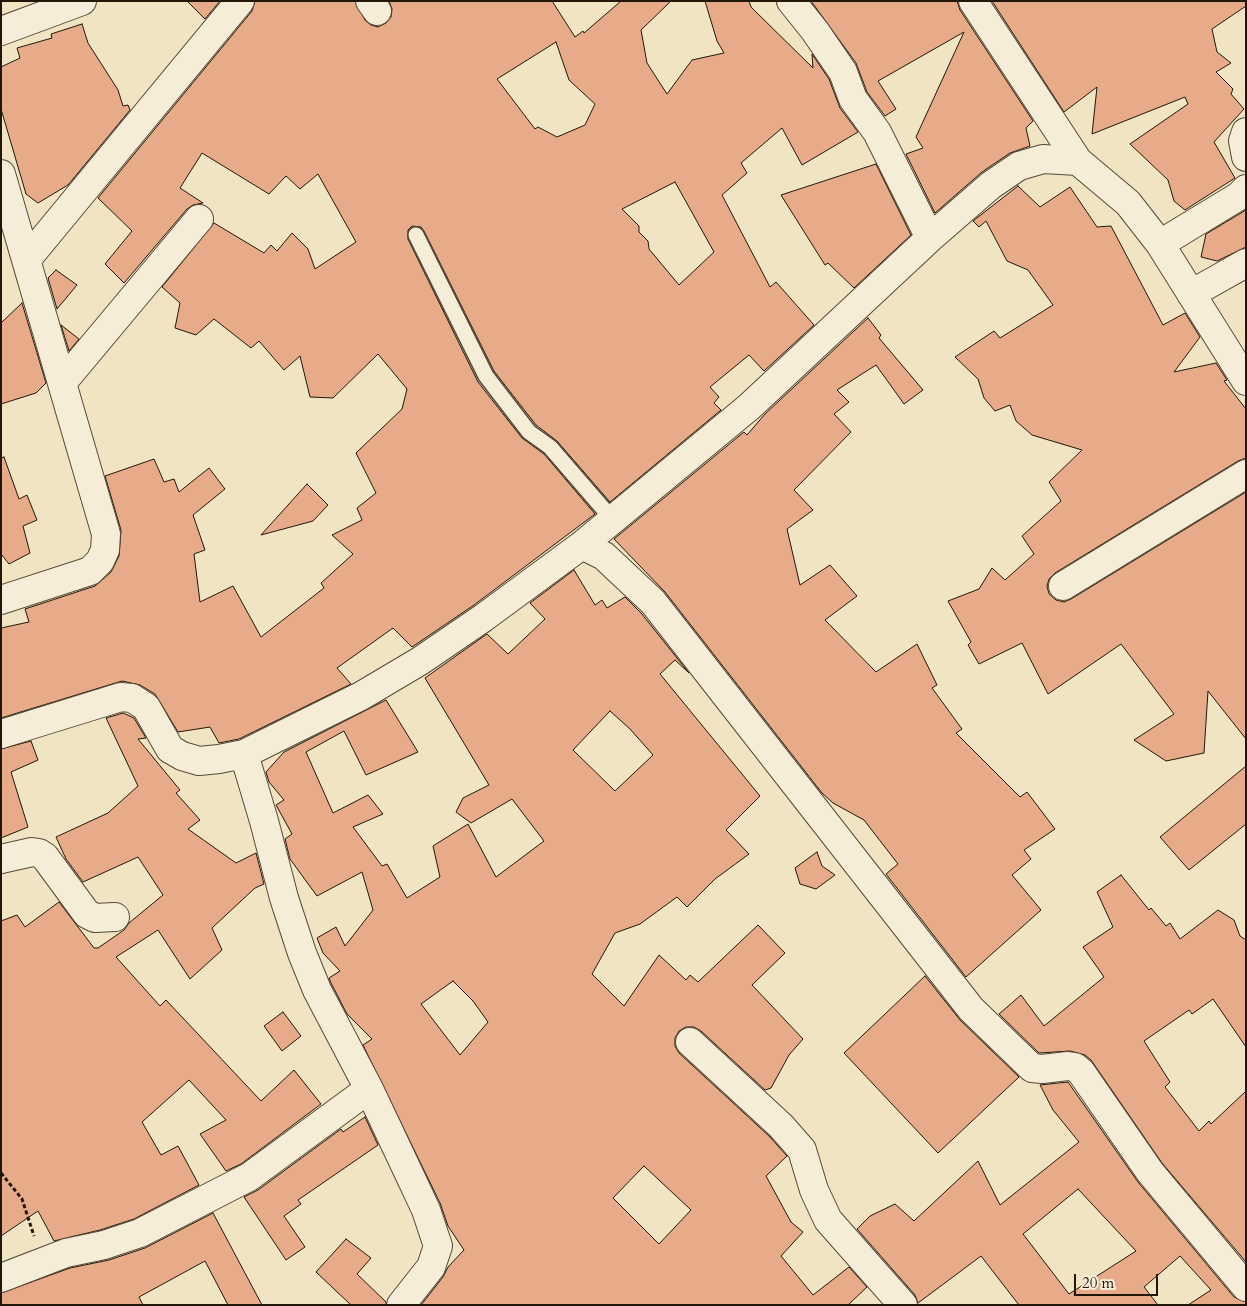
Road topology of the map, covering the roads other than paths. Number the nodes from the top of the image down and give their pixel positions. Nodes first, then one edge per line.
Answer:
1 (82, 1) edge
2 (240, 1) edge
3 (791, 1) edge
4 (972, 1) edge
5 (1, 31) edge
6 (1246, 132) edge
7 (1246, 157) edge
8 (1078, 161) junction
9 (1, 174) edge
10 (1246, 189) edge
11 (199, 219) dead end
12 (416, 235) dead end
13 (930, 238) junction
14 (1160, 244) junction
15 (27, 259) junction
16 (1246, 262) edge
17 (1191, 294) junction
18 (1246, 382) edge
19 (62, 383) junction
20 (1246, 474) edge
21 (613, 520) junction
22 (582, 545) junction
23 (1064, 586) dead end
24 (1, 600) edge
25 (1, 734) edge
26 (244, 754) junction
27 (1, 858) edge
28 (116, 917) dead end
29 (690, 1042) dead end
30 (370, 1089) junction
31 (1, 1278) edge
32 (1246, 1286) edge
33 (401, 1305) edge
34 (903, 1305) edge

1 - 5 street
2 - 15 street
3 - 13 street
4 - 8 street
6 - 7 street
8 - 13 street
8 - 14 street
9 - 15 street
10 - 14 street
11 - 19 street
12 - 21 lane
13 - 21 street
14 - 17 street
15 - 19 street
16 - 17 street
17 - 18 street
19 - 24 street
20 - 23 street
21 - 22 street
22 - 26 street
22 - 32 street
25 - 26 street
26 - 30 street
27 - 28 street
29 - 34 street
30 - 31 street
30 - 33 street

